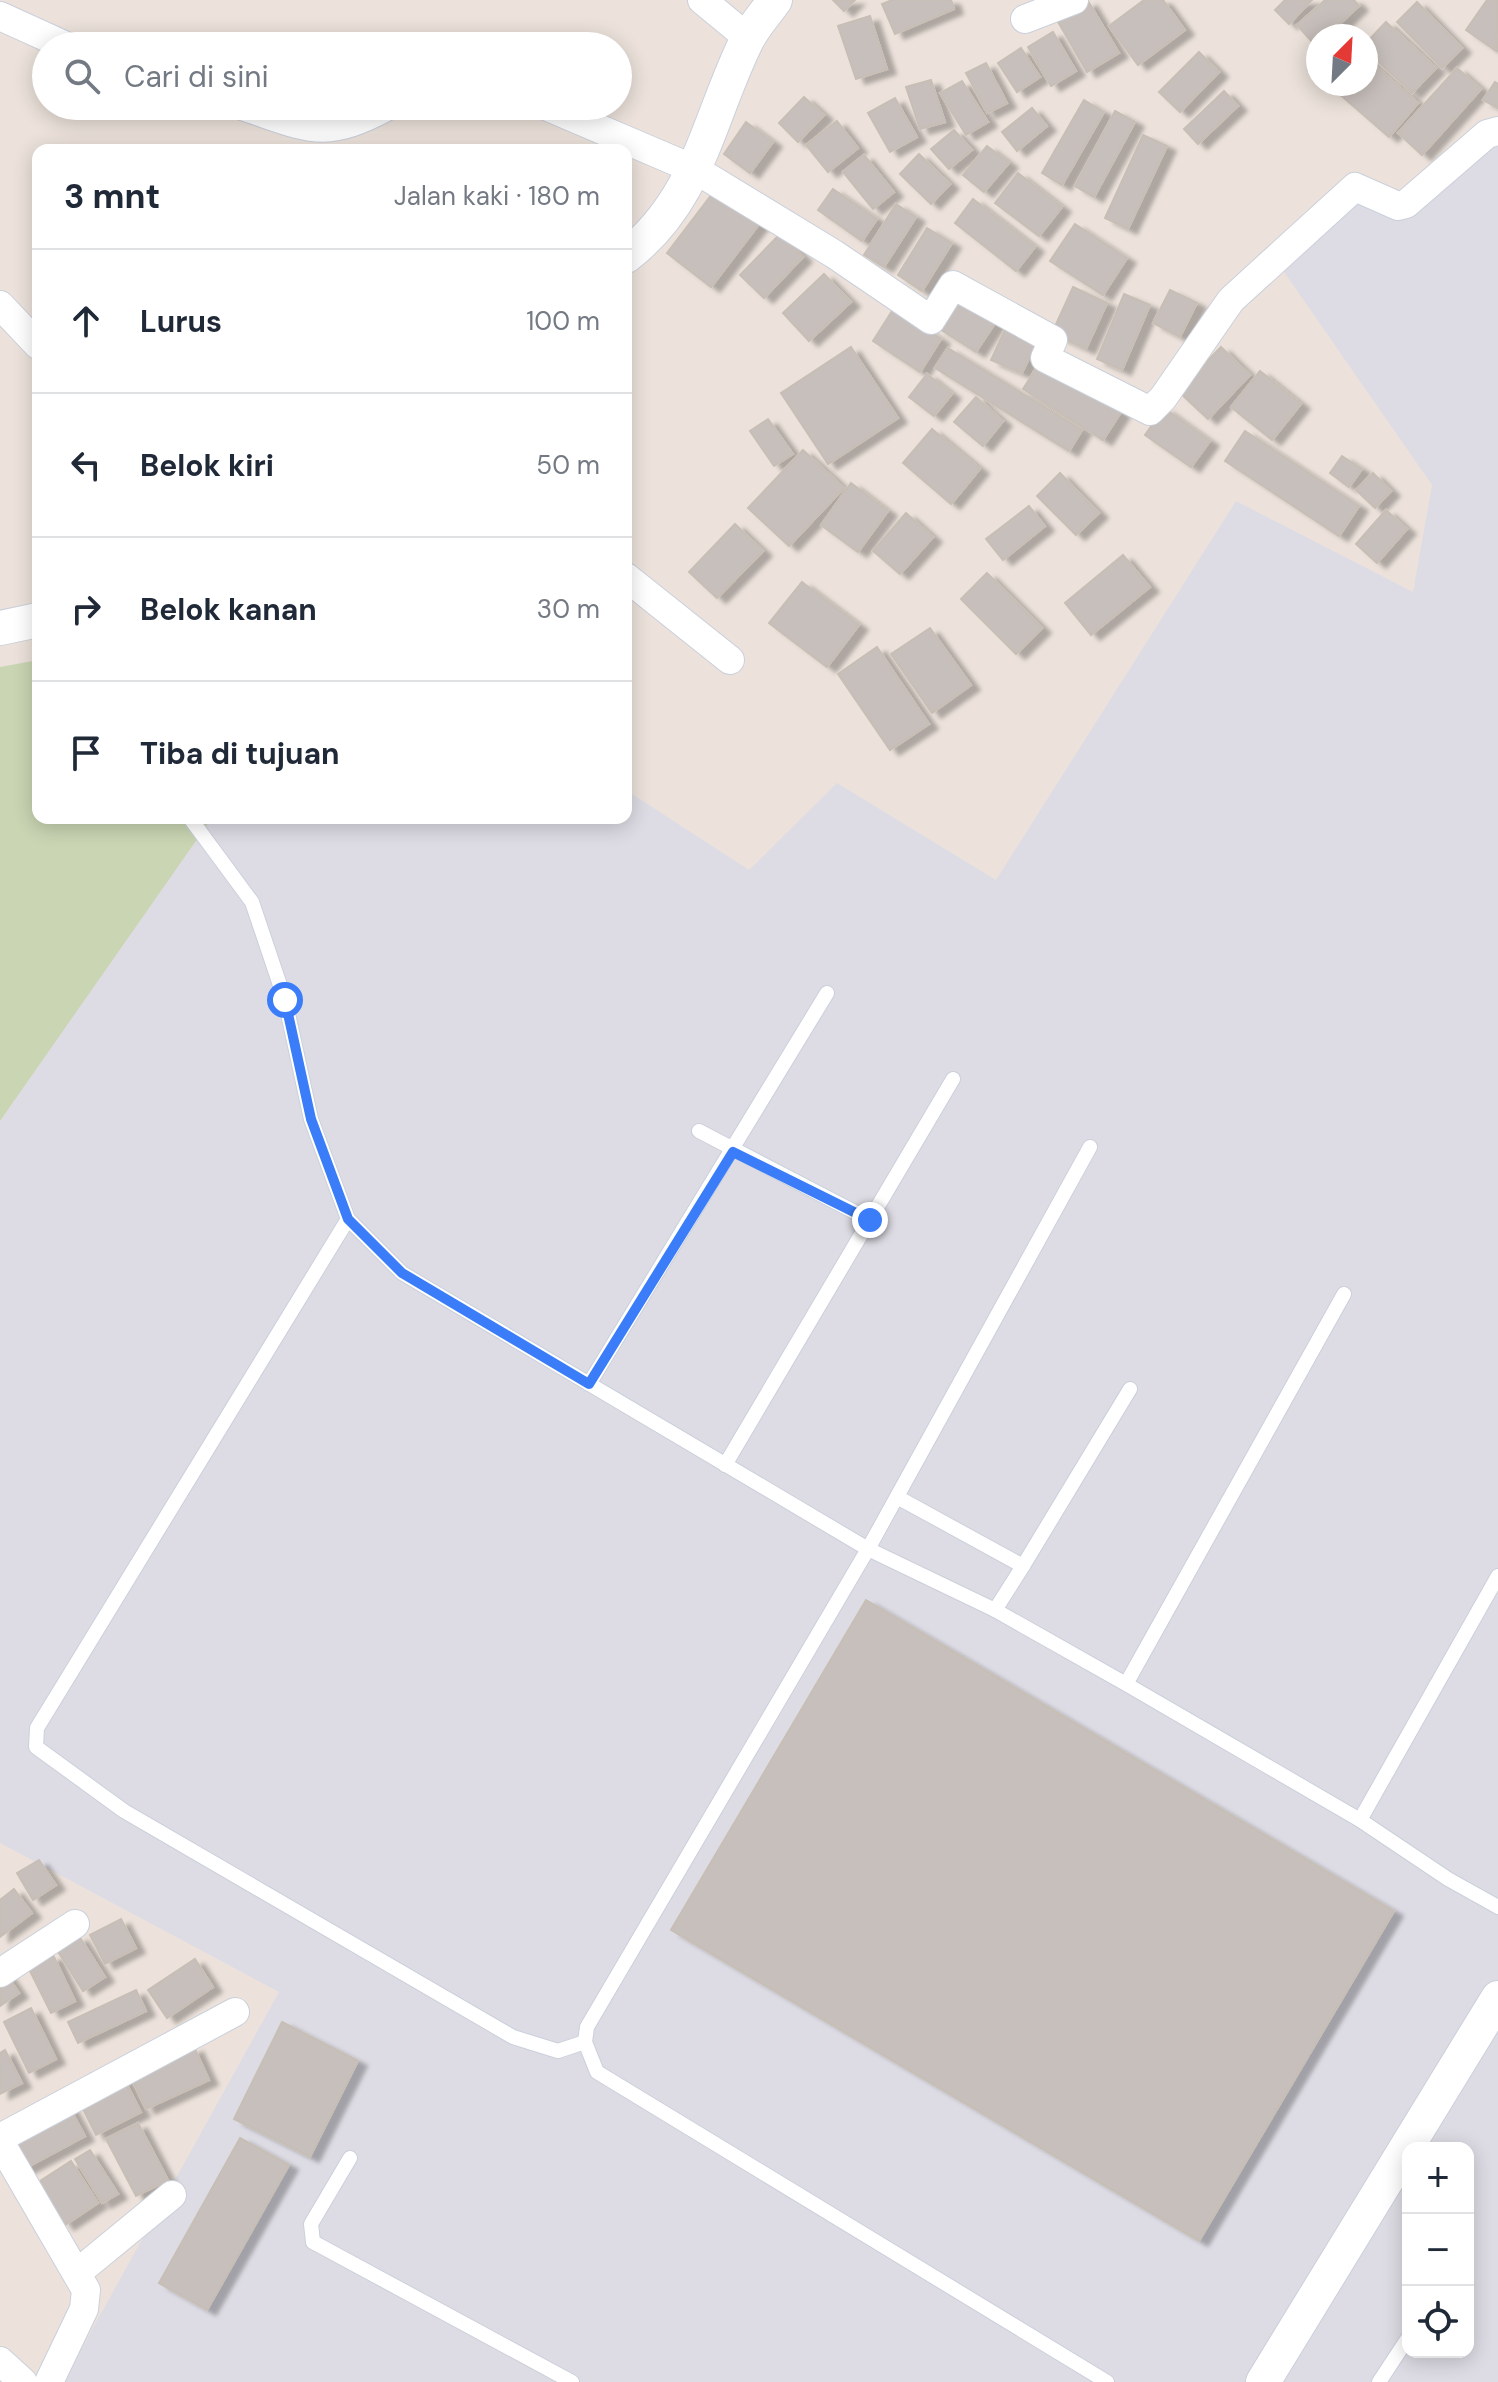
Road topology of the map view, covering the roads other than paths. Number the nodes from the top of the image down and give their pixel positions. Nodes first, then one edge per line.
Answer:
1 (702, 0) edge
2 (775, 0) edge
3 (1074, 0) edge
4 (0, 16) edge
5 (1025, 19) dead end
6 (35, 32) edge
7 (748, 38) junction
8 (284, 120) edge
9 (361, 120) edge
10 (579, 120) edge
11 (1498, 131) edge
12 (696, 170) junction
13 (632, 251) edge
14 (0, 305) edge
15 (32, 339) edge
16 (632, 582) edge
17 (32, 621) edge
18 (0, 628) edge
19 (730, 660) dead end
20 (194, 824) edge
21 (827, 993) dead end
22 (953, 1079) dead end
23 (699, 1131) dead end
24 (1090, 1147) dead end
25 (733, 1152) junction
26 (348, 1219) junction
27 (870, 1220) junction
28 (1344, 1294) dead end
29 (589, 1384) junction
30 (1130, 1389) dead end
31 (725, 1465) junction
32 (897, 1497) junction
33 (868, 1549) junction
34 (1023, 1566) junction
35 (1498, 1576) edge
36 (995, 1610) junction
37 (1126, 1684) junction
38 (1360, 1820) junction
39 (1498, 1907) edge
40 (75, 1924) dead end
41 (0, 1973) edge
42 (1498, 1998) edge
43 (235, 2012) dead end
44 (585, 2042) junction
45 (0, 2140) edge
46 (350, 2158) dead end
47 (172, 2195) dead end
48 (77, 2273) junction
49 (1402, 2347) edge
50 (0, 2361) edge
51 (23, 2382) edge
52 (49, 2382) edge
53 (572, 2382) edge
54 (1107, 2382) edge
55 (1263, 2382) edge
56 (1379, 2382) edge

1 - 7 street
2 - 7 street
3 - 5 street
4 - 6 street
7 - 12 street
8 - 9 street
10 - 12 street
11 - 12 street
12 - 13 street
14 - 15 street
16 - 19 street
17 - 18 street
20 - 26 lane
21 - 25 lane
22 - 27 lane
23 - 25 lane
24 - 32 lane
25 - 27 lane
25 - 29 lane
26 - 29 lane
26 - 44 lane
27 - 31 lane
28 - 37 lane
29 - 31 lane
30 - 34 lane
31 - 33 lane
32 - 33 lane
32 - 34 lane
33 - 36 lane
33 - 44 lane
34 - 36 lane
35 - 38 lane
36 - 37 lane
37 - 38 lane
38 - 39 lane
40 - 41 street
42 - 55 street
43 - 45 street
44 - 54 lane
45 - 48 street
46 - 53 lane
47 - 48 street
48 - 52 street
49 - 56 lane
50 - 51 street

